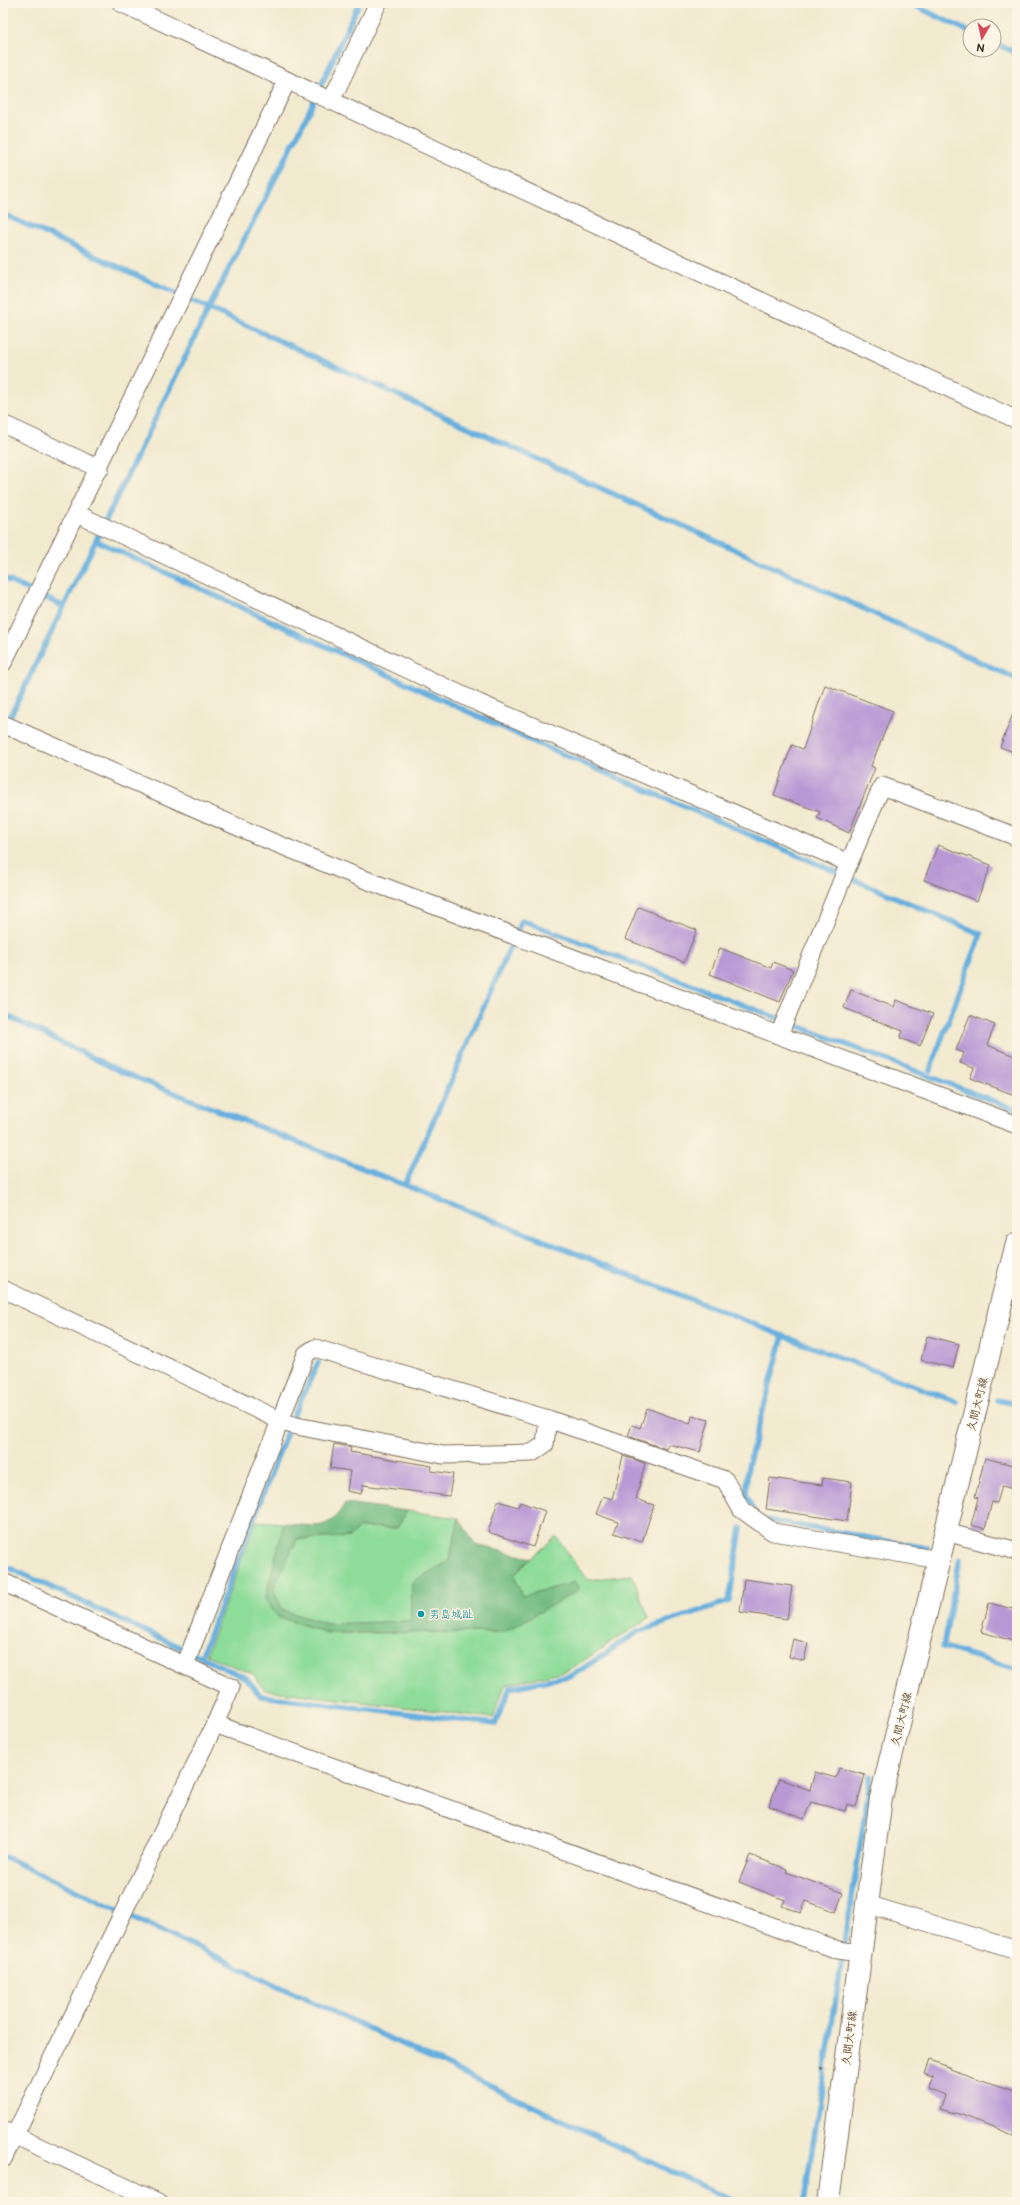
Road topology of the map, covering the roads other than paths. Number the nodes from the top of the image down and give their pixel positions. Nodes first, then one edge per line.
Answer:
1 (121, 3) edge
2 (378, 3) edge
3 (287, 81) junction
4 (328, 100) junction
5 (1017, 420) edge
6 (3, 424) edge
7 (100, 469) junction
8 (77, 514) junction
9 (3, 663) edge
10 (3, 724) edge
11 (1017, 836) edge
12 (846, 872) junction
13 (783, 1025) junction
14 (1017, 1125) edge
15 (1017, 1244) edge
16 (3, 1289) edge
17 (548, 1418) junction
18 (287, 1423) junction
19 (946, 1532) junction
20 (1017, 1550) edge
21 (939, 1560) junction
22 (3, 1582) edge
23 (186, 1665) junction
24 (215, 1724) junction
25 (867, 1904) junction
26 (1017, 1950) edge
27 (850, 1952) junction
28 (9, 2132) edge
29 (3, 2159) edge
30 (158, 2202) edge
31 (828, 2202) edge

1 - 3 street
2 - 4 street
3 - 4 street
3 - 7 street
4 - 5 street
6 - 7 street
7 - 8 street
8 - 9 street
8 - 12 street
10 - 13 street
11 - 12 street
12 - 13 street
13 - 14 street
15 - 19 main road, 久間大町線
16 - 18 street
17 - 18 street
17 - 18 street
17 - 21 street
18 - 23 street
19 - 20 street
19 - 21 main road, 久間大町線
21 - 25 main road, 久間大町線
22 - 23 street
23 - 24 street
24 - 27 street
24 - 28 street
25 - 26 street
25 - 27 main road, 久間大町線
27 - 31 main road, 久間大町線
28 - 29 street
28 - 30 street

